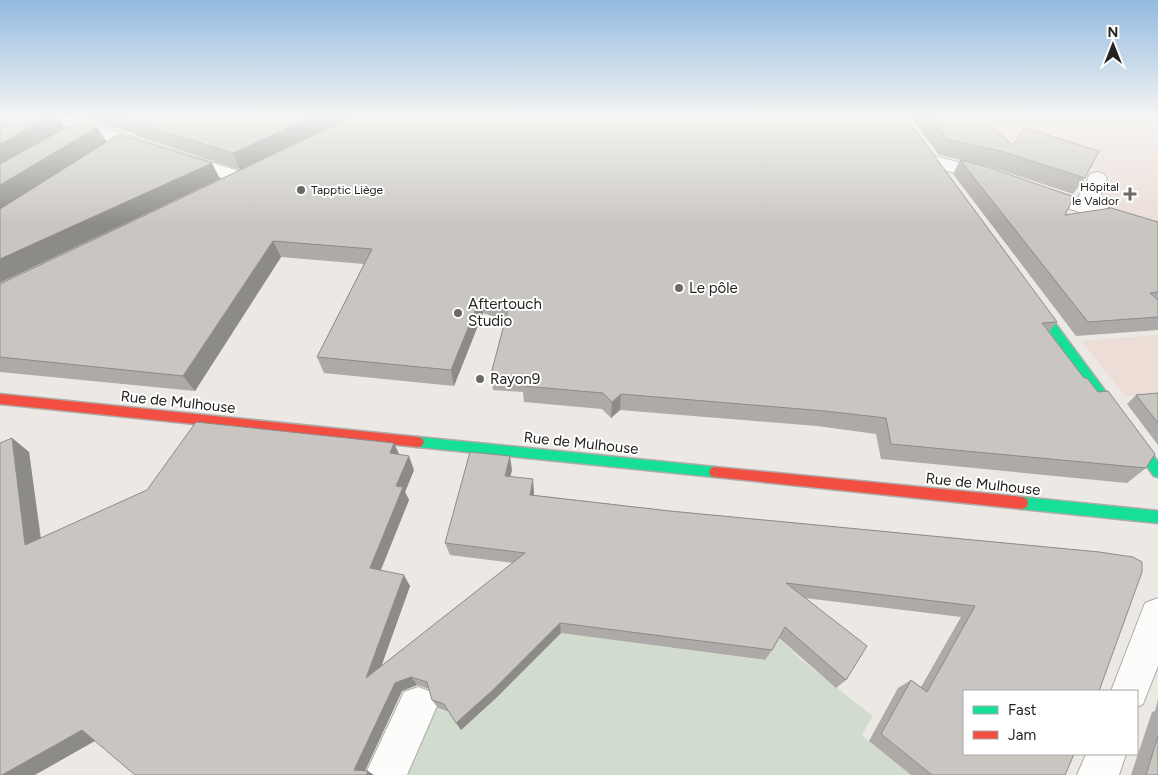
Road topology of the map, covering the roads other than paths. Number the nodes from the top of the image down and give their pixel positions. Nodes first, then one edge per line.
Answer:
1 (110, 152) edge
2 (168, 152) edge
3 (104, 156) edge
4 (932, 164) edge
5 (245, 176) joint
6 (1097, 178) edge
7 (223, 186) edge
8 (1085, 208) junction
9 (1158, 231) edge
10 (1021, 285) edge
11 (0, 399) edge
12 (1158, 472) edge
13 (1158, 517) edge
14 (1158, 616) edge
15 (1130, 690) edge
16 (418, 706) dead end
17 (1106, 755) edge
18 (386, 775) edge
19 (1098, 775) edge

1 - 3 street
2 - 5 street
4 - 8 street
5 - 7 street
6 - 8 street
8 - 9 street
10 - 12 street
11 - 13 street, Rue de Mulhouse
14 - 15 street
16 - 18 street
17 - 19 street

